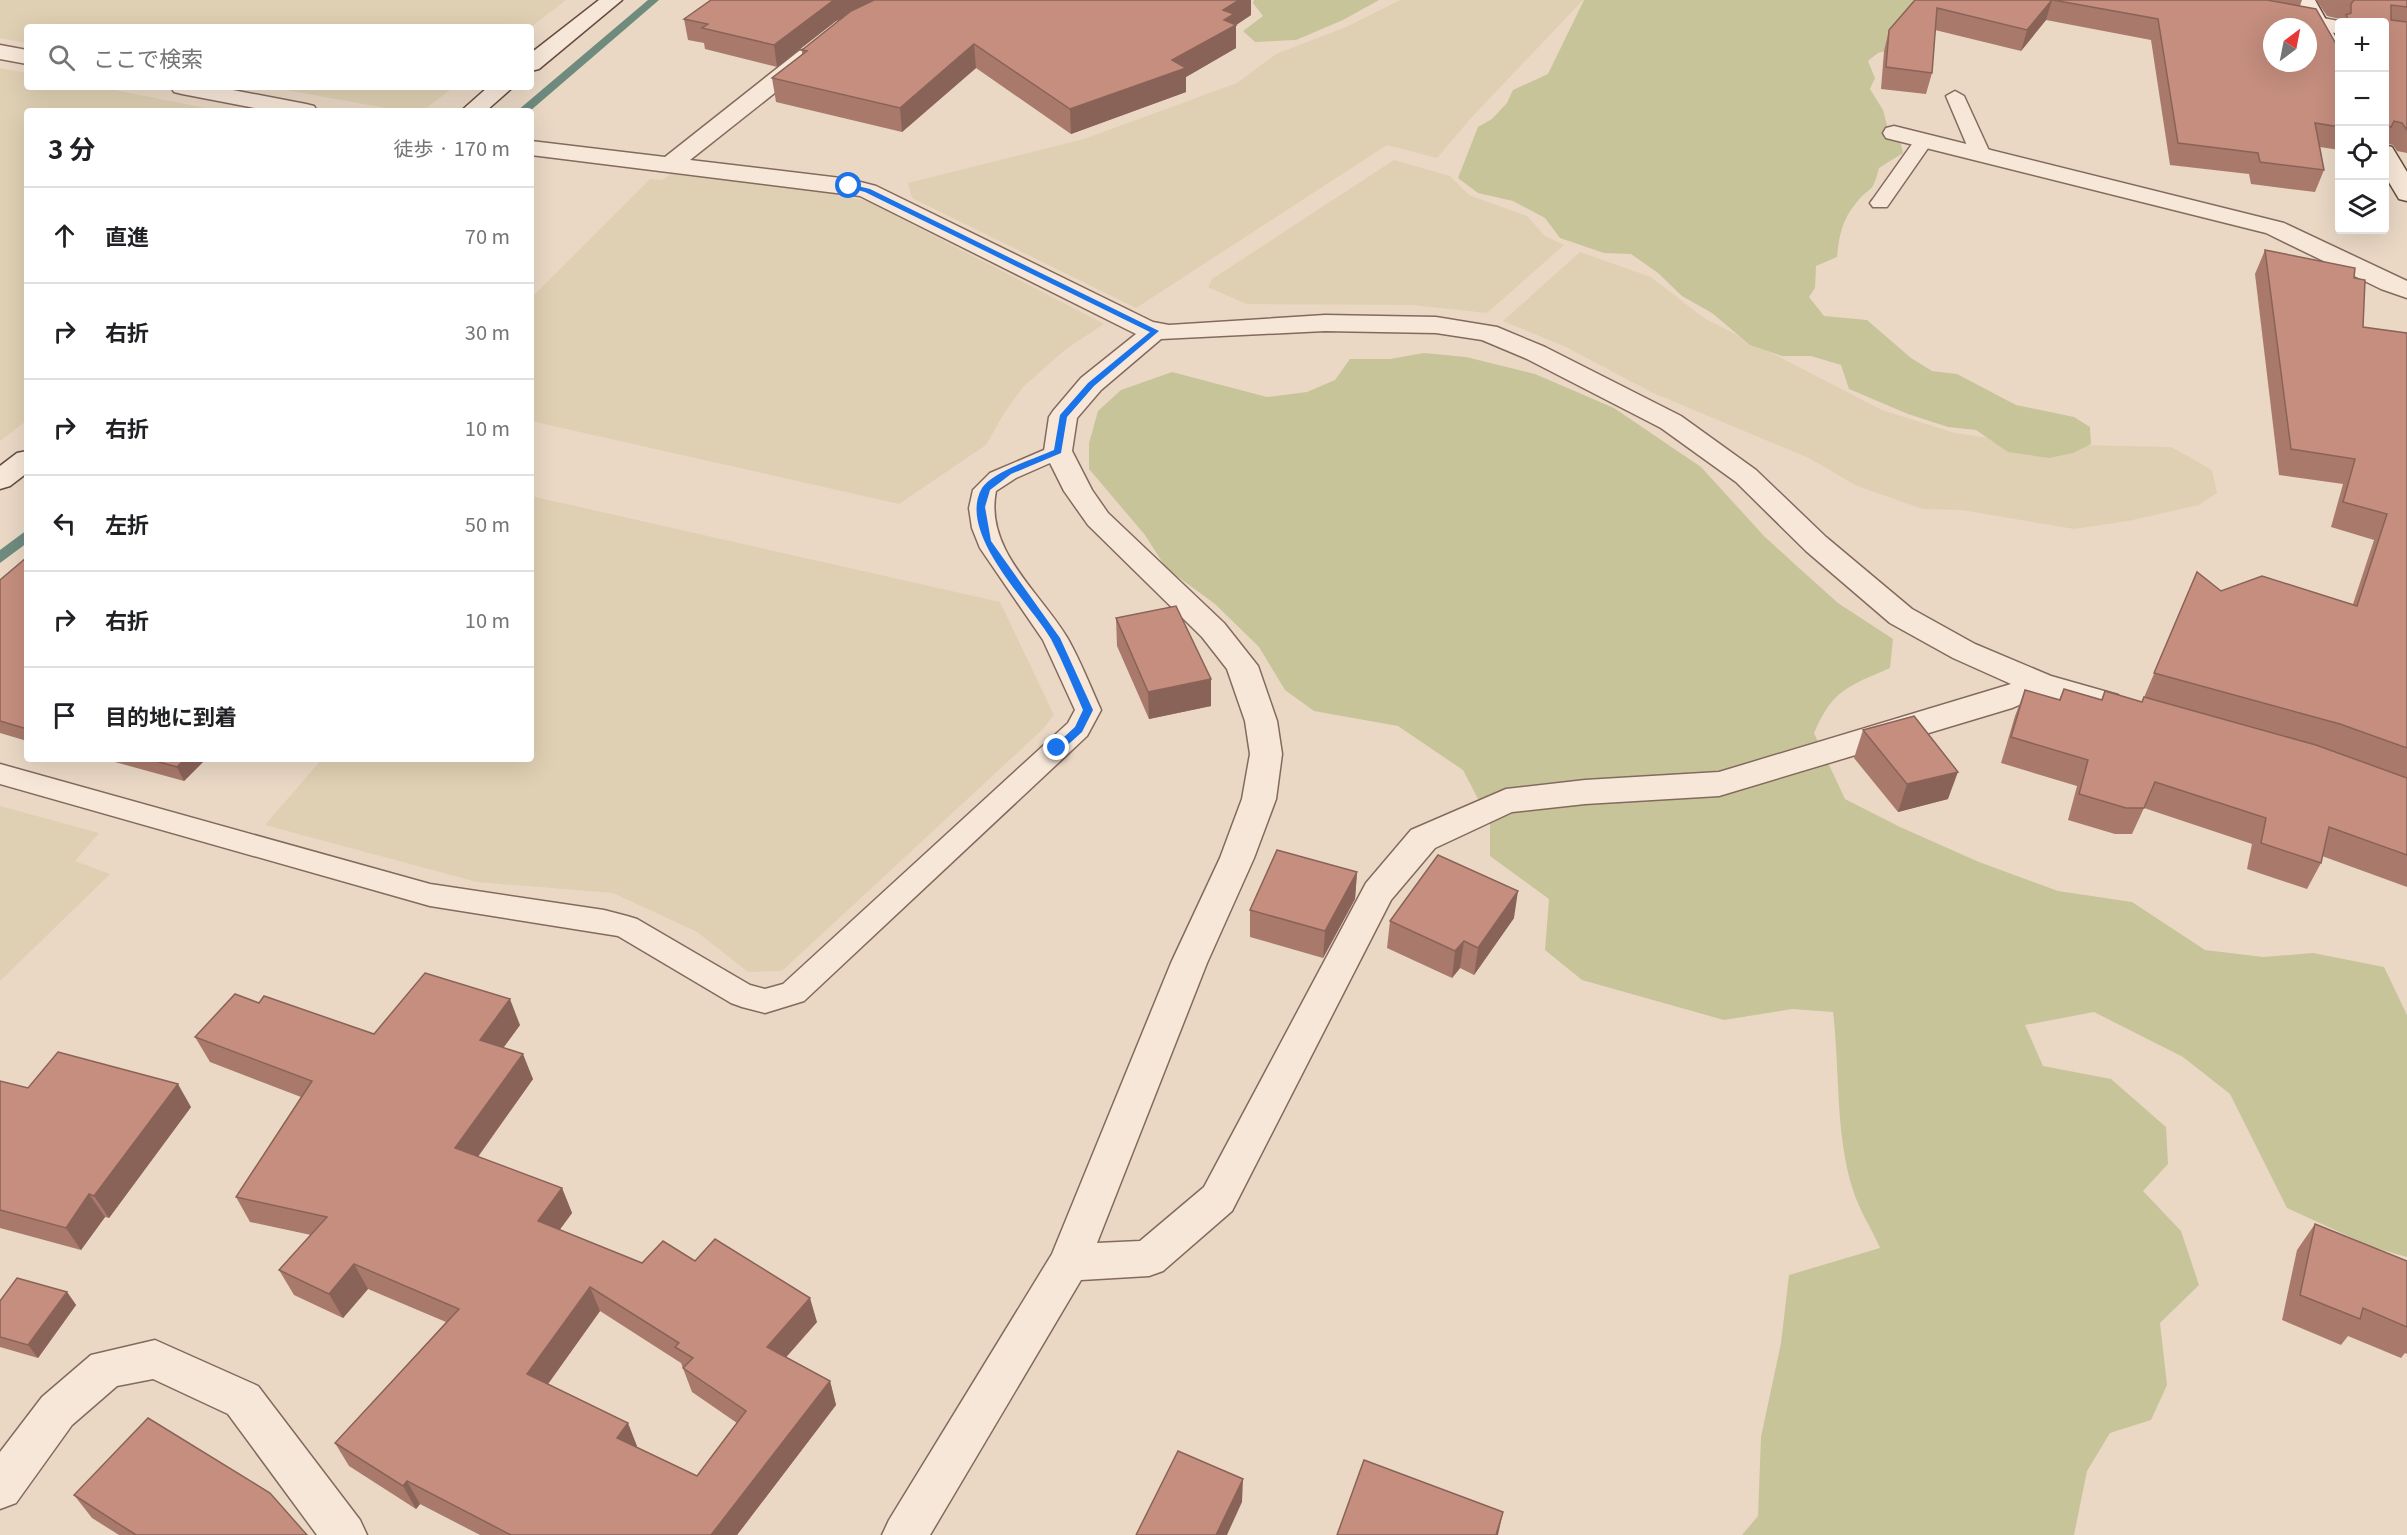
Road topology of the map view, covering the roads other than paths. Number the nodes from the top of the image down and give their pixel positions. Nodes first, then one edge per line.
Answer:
1 (612, 0) edge
2 (2196, 0) edge
3 (2305, 0) edge
4 (2318, 25) junction
5 (2335, 27) edge
6 (828, 41) edge
7 (0, 52) edge
8 (24, 56) edge
9 (2335, 57) edge
10 (534, 62) edge
11 (198, 90) edge
12 (498, 90) edge
13 (1955, 96) dead end
14 (290, 108) edge
15 (476, 108) edge
16 (1894, 134) dead end
17 (1924, 141) junction
18 (534, 148) edge
19 (1981, 155) junction
20 (2389, 160) edge
21 (670, 165) junction
22 (2407, 194) edge
23 (1881, 203) dead end
24 (2407, 290) edge
25 (1155, 331) junction
26 (1058, 451) junction
27 (24, 461) edge
28 (0, 480) edge
29 (2040, 684) junction
30 (2131, 710) edge
31 (0, 774) edge
32 (1069, 1263) junction
33 (0, 1488) edge
34 (344, 1535) edge
35 (905, 1535) edge

1 - 10 street
2 - 4 street
3 - 4 street
4 - 5 street
4 - 9 street
6 - 21 street
7 - 8 street
11 - 14 street
12 - 15 street
13 - 19 lane
16 - 17 street
17 - 19 street
17 - 23 lane
18 - 21 street
19 - 24 street
20 - 22 street
21 - 25 street
25 - 26 street
25 - 29 street
26 - 31 lane
26 - 32 street
27 - 28 street
29 - 30 street
29 - 32 street
32 - 35 street
33 - 34 street

